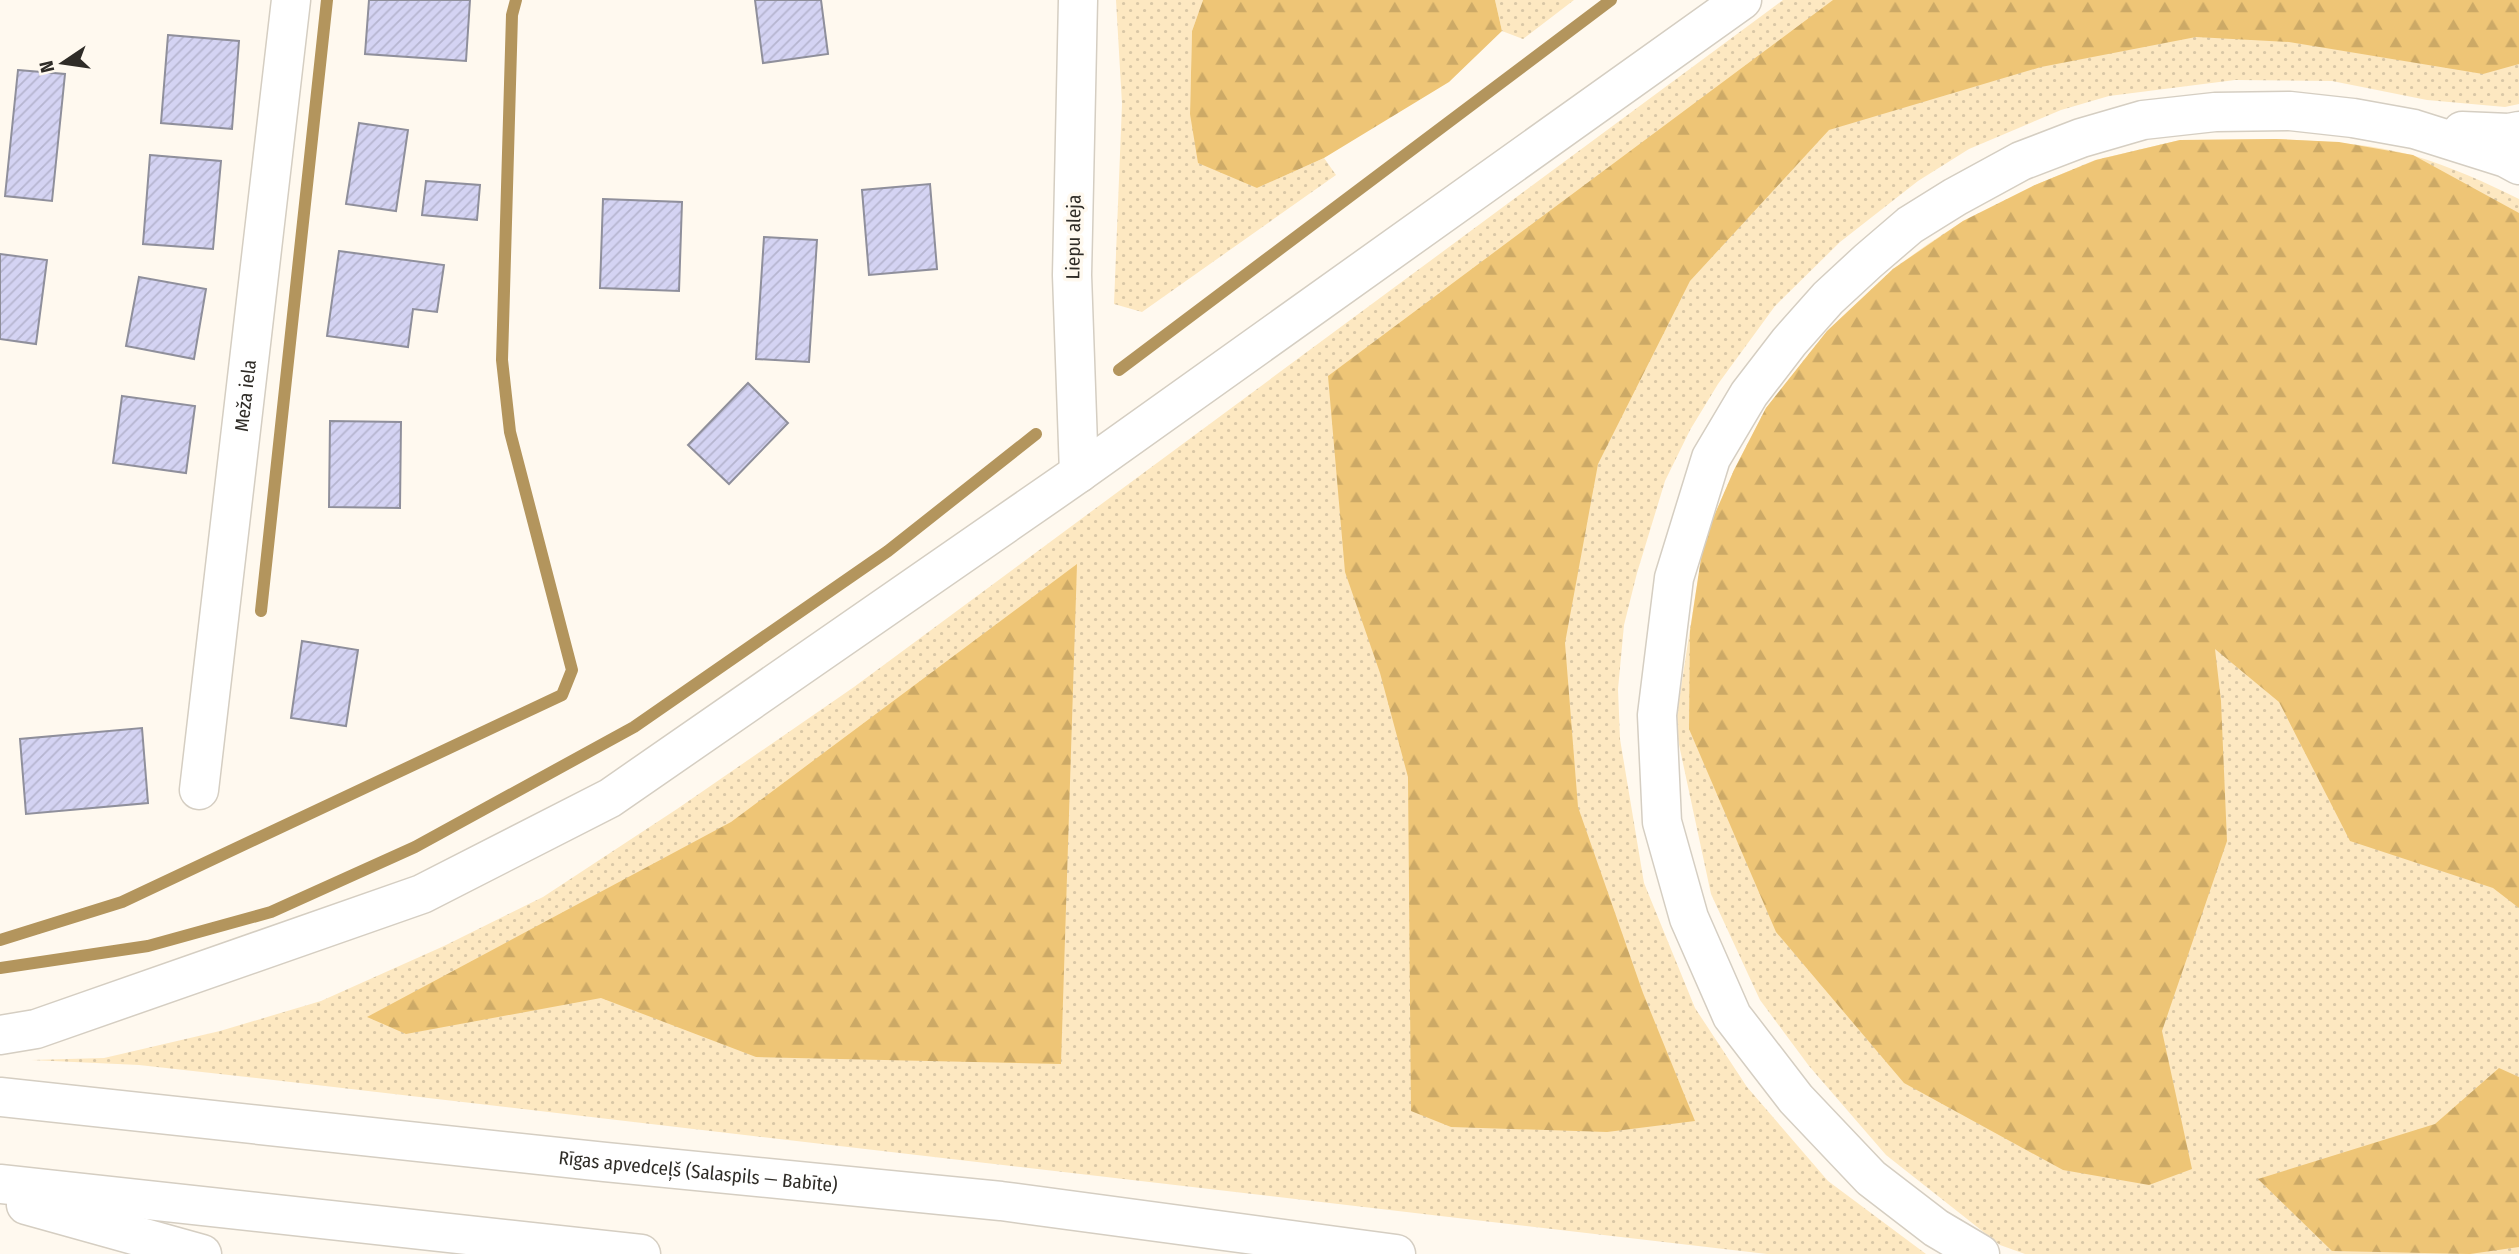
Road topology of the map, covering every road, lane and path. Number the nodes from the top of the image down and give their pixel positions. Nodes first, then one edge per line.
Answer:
1 (291, 0) edge
2 (1078, 0) edge
3 (1742, 0) edge
4 (2414, 129) junction
5 (2519, 131) edge
6 (2519, 165) edge
7 (1079, 473) junction
8 (199, 790) dead end
9 (0, 1035) edge
10 (0, 1097) edge
11 (0, 1184) edge
12 (0, 1198) edge
13 (202, 1254) edge
14 (641, 1254) edge
15 (1396, 1254) edge
16 (1980, 1254) edge

1 - 8 main road, Meža iela
2 - 7 main road, Liepu aleja
3 - 7 main road
4 - 5 main road
4 - 6 main road
4 - 16 main road
7 - 9 main road
10 - 15 main road, Rīgas apvedceļš (Salaspils — Babīte)
11 - 14 main road
12 - 13 main road

